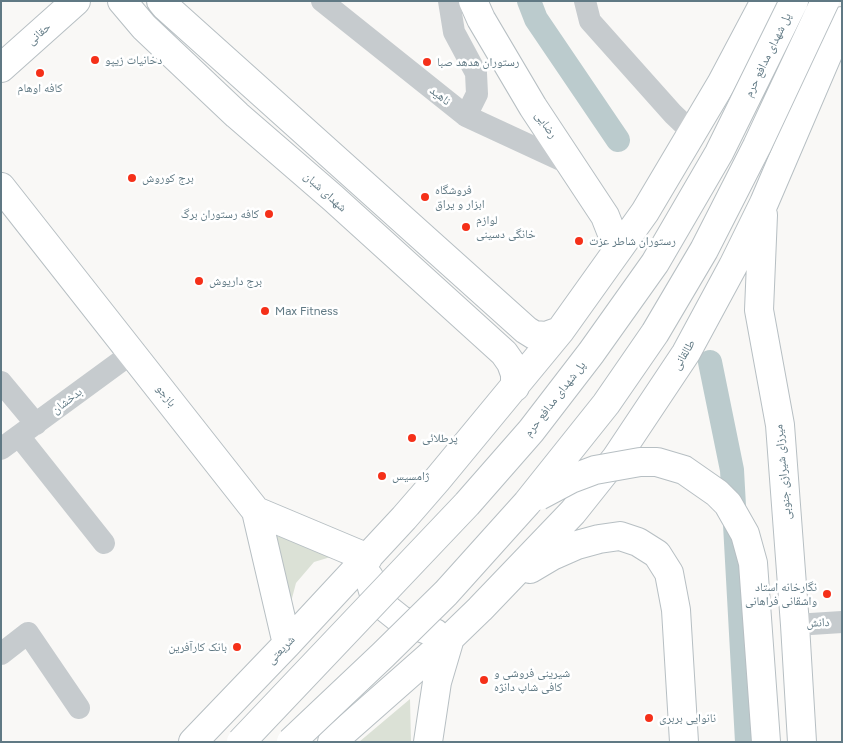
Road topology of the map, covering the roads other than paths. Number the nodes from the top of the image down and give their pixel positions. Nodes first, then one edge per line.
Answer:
1 (76, 1) edge
2 (122, 1) edge
3 (162, 1) edge
4 (322, 1) edge
5 (448, 1) edge
6 (473, 1) edge
7 (584, 1) edge
8 (765, 1) edge
9 (794, 1) edge
10 (825, 1) edge
11 (842, 21) edge
12 (1, 68) edge
13 (466, 116) junction
14 (693, 133) junction
15 (574, 166) junction
16 (1, 187) edge
17 (764, 203) junction
18 (646, 212) junction
19 (618, 249) junction
20 (733, 266) junction
21 (560, 331) junction
22 (132, 353) junction
23 (1, 382) edge
24 (515, 387) junction
25 (19, 436) edge
26 (527, 503) junction
27 (256, 511) junction
28 (104, 543) dead end
29 (368, 558) junction
30 (505, 584) junction
31 (842, 622) edge
32 (795, 624) junction
33 (450, 638) junction
34 (287, 644) junction
35 (1, 654) edge
36 (79, 708) dead end
37 (194, 742) edge
38 (242, 742) edge
39 (291, 742) edge
40 (332, 742) edge
41 (428, 742) edge
42 (684, 742) edge
43 (766, 742) edge
44 (802, 742) edge

1 - 12 main road, حقانی
2 - 24 main road, شهدای شبان
3 - 21 main road
4 - 13 street, ناهید
5 - 13 street
6 - 15 main road, رضایی
7 - 14 street
8 - 14 main road
9 - 38 main road, پل شهدای مدافع حرم, bridge
10 - 26 main road, bridge
11 - 17 main road, طالقانی
13 - 15 street, ناهید
14 - 18 main road
15 - 19 main road, رضایی
16 - 22 main road, بازجو
17 - 20 main road, طالقانی
17 - 32 main road, میرزای شیرازی جنوبی
18 - 19 main road
18 - 20 main road
19 - 21 main road
20 - 30 main road, طالقانی
21 - 24 main road
22 - 25 street, بدخشان
22 - 27 main road, بازجو
23 - 25 street
24 - 29 main road
25 - 28 street
26 - 39 main road, bridge
26 - 43 main road, bridge
27 - 29 main road, بازجو
27 - 34 main road
29 - 33 main road
29 - 34 main road, شریعتی
30 - 33 main road, طالقانی
30 - 42 main road
31 - 32 street, دانش
32 - 44 main road, میرزای شیرازی جنوبی
33 - 40 main road
33 - 41 main road
34 - 37 main road, شریعتی
35 - 36 street

